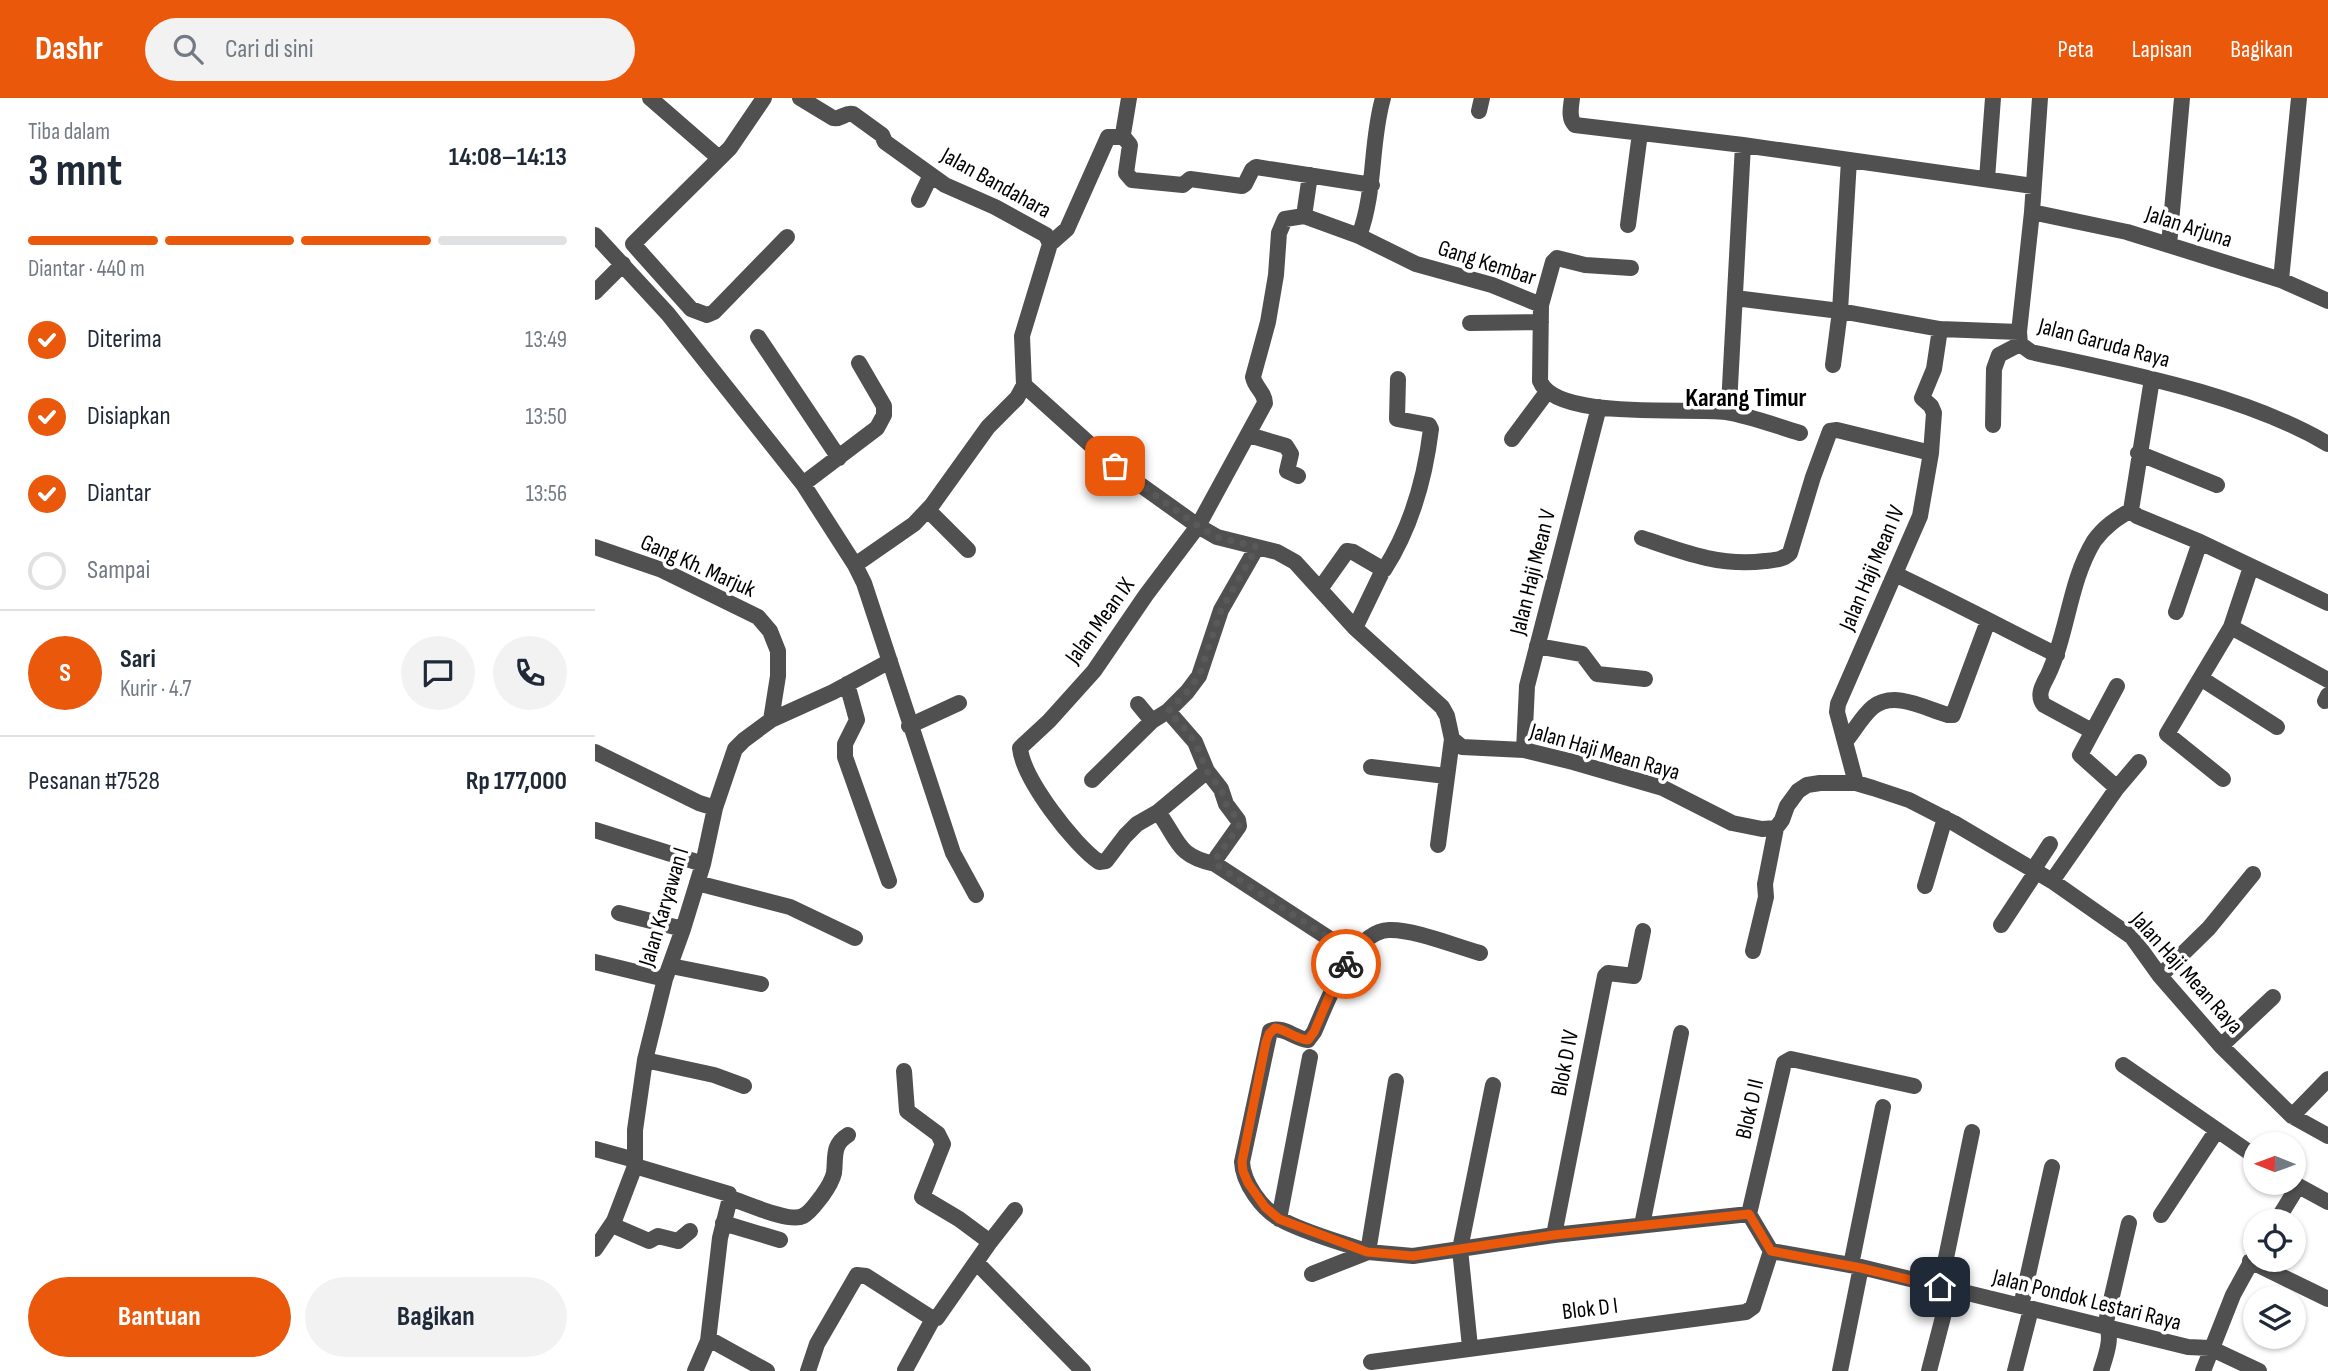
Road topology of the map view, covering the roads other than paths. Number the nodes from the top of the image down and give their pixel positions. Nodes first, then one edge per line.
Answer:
1 (764, 98) edge
2 (800, 98) edge
3 (1129, 98) edge
4 (1383, 98) edge
5 (1573, 98) edge
6 (1993, 98) edge
7 (2041, 98) edge
8 (2182, 98) edge
9 (2299, 98) edge
10 (660, 101) edge
11 (1640, 133) junction
12 (1122, 135) junction
13 (1743, 145) junction
14 (719, 158) junction
15 (1849, 160) junction
16 (931, 175) junction
17 (1310, 175) junction
18 (1987, 179) junction
19 (1372, 185) junction
20 (2033, 186) junction
21 (919, 200) dead end
22 (2032, 212) junction
23 (1304, 216) junction
24 (1285, 219) joint
25 (1629, 225) dead end
26 (595, 235) edge
27 (1360, 236) junction
28 (787, 237) dead end
29 (1049, 244) junction
30 (2169, 245) junction
31 (623, 264) junction
32 (1631, 268) dead end
33 (2281, 280) junction
34 (595, 292) edge
35 (1735, 298) junction
36 (2328, 301) edge
37 (1541, 305) junction
38 (1840, 311) junction
39 (1541, 322) junction
40 (1470, 323) dead end
41 (1940, 329) junction
42 (758, 337) dead end
43 (2019, 338) junction
44 (859, 363) dead end
45 (1833, 365) dead end
46 (1398, 379) dead end
47 (2152, 379) junction
48 (1024, 385) junction
49 (1547, 392) junction
50 (1599, 407) junction
51 (1725, 412) junction
52 (1993, 425) dead end
53 (1800, 433) dead end
54 (1249, 435) junction
55 (1512, 439) dead end
56 (2328, 444) edge
57 (1931, 453) junction
58 (2138, 453) junction
59 (839, 458) junction
60 (1298, 476) dead end
61 (803, 484) junction
62 (2217, 485) dead end
63 (927, 510) junction
64 (2131, 510) junction
65 (1201, 521) junction
66 (1642, 538) dead end
67 (2200, 542) junction
68 (595, 547) edge
69 (1257, 547) junction
70 (968, 550) dead end
71 (855, 565) junction
72 (2251, 567) junction
73 (1383, 570) junction
74 (1895, 574) junction
75 (1320, 589) junction
76 (2328, 603) edge
77 (2176, 612) dead end
78 (1988, 621) junction
79 (2231, 627) junction
80 (1355, 628) junction
81 (1537, 646) junction
82 (2057, 655) junction
83 (890, 662) junction
84 (1645, 679) dead end
85 (2202, 679) junction
86 (2328, 680) edge
87 (848, 684) junction
88 (2117, 686) dead end
89 (959, 703) dead end
90 (1138, 704) dead end
91 (1168, 711) junction
92 (771, 720) junction
93 (1152, 721) junction
94 (909, 726) junction
95 (2277, 727) dead end
96 (2092, 731) junction
97 (1452, 739) junction
98 (1845, 742) junction
99 (1524, 750) junction
100 (595, 752) edge
101 (2139, 762) dead end
102 (1371, 767) dead end
103 (1207, 771) junction
104 (1446, 776) junction
105 (2223, 779) dead end
106 (1092, 780) dead end
107 (1856, 783) junction
108 (2117, 788) junction
109 (715, 808) junction
110 (1158, 812) junction
111 (1945, 818) junction
112 (1776, 828) junction
113 (595, 830) edge
114 (2050, 844) dead end
115 (1438, 845) dead end
116 (703, 864) junction
117 (1215, 864) junction
118 (2035, 871) junction
119 (2253, 874) dead end
120 (889, 881) dead end
121 (2052, 881) junction
122 (697, 883) junction
123 (1925, 886) dead end
124 (976, 895) dead end
125 (619, 913) dead end
126 (2001, 925) dead end
127 (683, 929) junction
128 (1643, 931) dead end
129 (855, 937) dead end
130 (1753, 951) dead end
131 (1480, 953) dead end
132 (1353, 954) junction
133 (595, 962) edge
134 (668, 973) junction
135 (2160, 976) junction
136 (761, 984) dead end
137 (2273, 997) dead end
138 (1681, 1033) dead end
139 (2221, 1046) junction
140 (1310, 1057) dead end
141 (645, 1060) junction
142 (2123, 1065) dead end
143 (904, 1071) dead end
144 (2328, 1079) edge
145 (1396, 1081) dead end
146 (1493, 1085) dead end
147 (744, 1086) dead end
148 (1914, 1086) dead end
149 (1883, 1107) dead end
150 (2292, 1116) junction
151 (2217, 1130) junction
152 (1972, 1132) dead end
153 (848, 1135) dead end
154 (2328, 1136) edge
155 (2243, 1148) edge
156 (595, 1149) edge
157 (635, 1163) junction
158 (2052, 1167) dead end
159 (2307, 1191) edge
160 (730, 1198) junction
161 (2328, 1202) edge
162 (1015, 1210) dead end
163 (1749, 1214) junction
164 (2161, 1214) dead end
165 (1279, 1219) junction
166 (723, 1223) junction
167 (2129, 1223) dead end
168 (1642, 1225) junction
169 (604, 1230) edge
170 (690, 1231) dead end
171 (1554, 1235) junction
172 (781, 1240) dead end
173 (990, 1242) junction
174 (595, 1249) edge
175 (1460, 1250) junction
176 (1771, 1251) junction
177 (1367, 1252) junction
178 (976, 1262) junction
179 (1856, 1266) junction
180 (2245, 1272) edge
181 (2280, 1272) edge
182 (1312, 1274) dead end
183 (1945, 1289) junction
184 (2328, 1299) edge
185 (2026, 1307) junction
186 (933, 1319) junction
187 (2109, 1328) junction
188 (709, 1339) junction
189 (1470, 1347) junction
190 (2187, 1348) junction
191 (2210, 1348) junction
192 (1371, 1362) dead end
193 (905, 1370) edge
194 (2205, 1370) edge
195 (695, 1371) edge
196 (767, 1371) edge
197 (808, 1371) edge
198 (1083, 1371) edge
199 (1840, 1371) edge
200 (1929, 1371) edge
201 (2015, 1371) edge
202 (2101, 1371) edge
203 (2259, 1371) edge

1 - 14 street
2 - 16 street, Jalan Bandahara
3 - 12 street
4 - 19 street
5 - 11 street
6 - 18 street
7 - 20 street, Jalan Garuda Raya
8 - 30 street
9 - 33 street
10 - 14 street
11 - 13 street
11 - 25 street
12 - 17 street
12 - 29 street
13 - 15 street
13 - 35 street
14 - 28 street
15 - 18 street
15 - 38 street
16 - 21 street
16 - 29 street, Jalan Bandahara
17 - 19 street
17 - 23 street
18 - 20 street
19 - 27 street
20 - 22 street, Jalan Garuda Raya
22 - 30 street, Jalan Arjuna
22 - 43 street, Jalan Garuda Raya
23 - 24 street, Gang Kembar
23 - 27 street, Gang Kembar
24 - 54 street, Jalan Mean IX
26 - 31 street
27 - 37 street, Gang Kembar
29 - 48 street, Jalan Bandahara
30 - 33 street, Jalan Arjuna
31 - 34 street
31 - 61 street
32 - 37 street
33 - 36 street, Jalan Arjuna
35 - 38 street
35 - 51 street
37 - 39 street, Gang Kembar
38 - 41 street
38 - 45 street
39 - 40 street
39 - 49 street, Gang Kembar
41 - 43 street
41 - 57 street, Jalan Haji Mean IV
42 - 59 street
43 - 47 street, Jalan Garuda Raya
43 - 52 street
44 - 59 street
46 - 73 street
47 - 56 street, Jalan Garuda Raya
47 - 58 street
48 - 63 street
48 - 65 street
49 - 50 street
49 - 55 street
50 - 51 street
50 - 81 street, Jalan Haji Mean V
51 - 53 street
54 - 60 street
54 - 65 street, Jalan Mean IX
57 - 66 street
57 - 74 street, Jalan Haji Mean IV
58 - 62 street
58 - 64 street
59 - 61 street
61 - 71 street
63 - 70 street
63 - 71 street
64 - 67 street
64 - 82 street
65 - 69 street
65 - 110 street, Jalan Mean IX
67 - 72 street
67 - 77 street
68 - 92 street, Gang Kh. Marjuk
69 - 75 street
69 - 91 street
71 - 83 street
72 - 76 street
72 - 79 street
73 - 75 street
73 - 80 street
74 - 78 street
74 - 98 street, Jalan Haji Mean IV
75 - 80 street
78 - 82 street
78 - 98 street
79 - 85 street
79 - 86 street
80 - 97 street
81 - 84 street
81 - 99 street, Jalan Haji Mean V
82 - 96 street
83 - 87 street, Jalan Karyawan I
83 - 94 street
85 - 95 street
85 - 105 street
87 - 92 street, Jalan Karyawan I
87 - 120 street
88 - 96 street
89 - 94 street
90 - 93 street
91 - 93 street
91 - 103 street
92 - 109 street, Jalan Karyawan I
93 - 106 street
94 - 124 street
96 - 108 street
97 - 99 street, Jalan Haji Mean Raya
97 - 104 street
98 - 107 street, Jalan Haji Mean IV
99 - 112 street, Jalan Haji Mean Raya
100 - 109 street
101 - 108 street
102 - 104 street
103 - 110 street
103 - 117 street
104 - 115 street
107 - 111 street, Jalan Haji Mean Raya
107 - 112 street, Jalan Haji Mean Raya
108 - 121 street
109 - 116 street, Jalan Karyawan I
110 - 117 street
111 - 118 street, Jalan Haji Mean Raya
111 - 123 street
112 - 130 street
113 - 116 street
114 - 118 street
116 - 122 street, Jalan Karyawan I
117 - 132 street
118 - 121 street, Jalan Haji Mean Raya
118 - 126 street
119 - 135 street
121 - 135 street, Jalan Haji Mean Raya
122 - 127 street, Jalan Karyawan I
122 - 129 street
125 - 127 street
127 - 134 street, Jalan Karyawan I
128 - 171 street, Blok D IV
131 - 132 street
132 - 165 street
133 - 134 street
134 - 136 street
134 - 141 street, Jalan Karyawan I
135 - 139 street, Jalan Haji Mean Raya
137 - 139 street
138 - 168 street
139 - 150 street, Jalan Haji Mean Raya
140 - 165 street
141 - 147 street
141 - 157 street, Jalan Karyawan I
142 - 151 street
143 - 173 street
144 - 150 street
145 - 177 street
146 - 175 street
148 - 163 street, Blok D II
149 - 179 street
150 - 154 street, Jalan Haji Mean Raya
151 - 155 street
151 - 164 street
152 - 183 street
153 - 160 street
156 - 157 street
157 - 160 street
157 - 169 street, Jalan Karyawan I
158 - 185 street
159 - 161 street
160 - 166 street
162 - 173 street
163 - 168 street
163 - 176 street
165 - 177 street
166 - 172 street
166 - 188 street
167 - 187 street
168 - 171 street
169 - 170 street
169 - 174 street, Jalan Karyawan I
171 - 175 street
173 - 178 street
175 - 177 street
175 - 189 street
176 - 179 street, Jalan Pondok Lestari Raya
176 - 189 street, Blok D I
177 - 182 street
178 - 186 street
178 - 198 street
179 - 183 street, Jalan Pondok Lestari Raya
179 - 199 street
180 - 191 street
181 - 184 street
183 - 185 street, Jalan Pondok Lestari Raya
183 - 200 street
185 - 187 street, Jalan Pondok Lestari Raya
185 - 201 street
186 - 193 street
186 - 197 street
187 - 190 street, Jalan Pondok Lestari Raya
187 - 202 street
188 - 195 street
188 - 196 street
189 - 192 street, Blok D I
190 - 191 street, Jalan Pondok Lestari Raya
190 - 194 street, Jalan Pondok Lestari Raya
191 - 194 street
191 - 203 street, Jalan Pondok Lestari Raya

